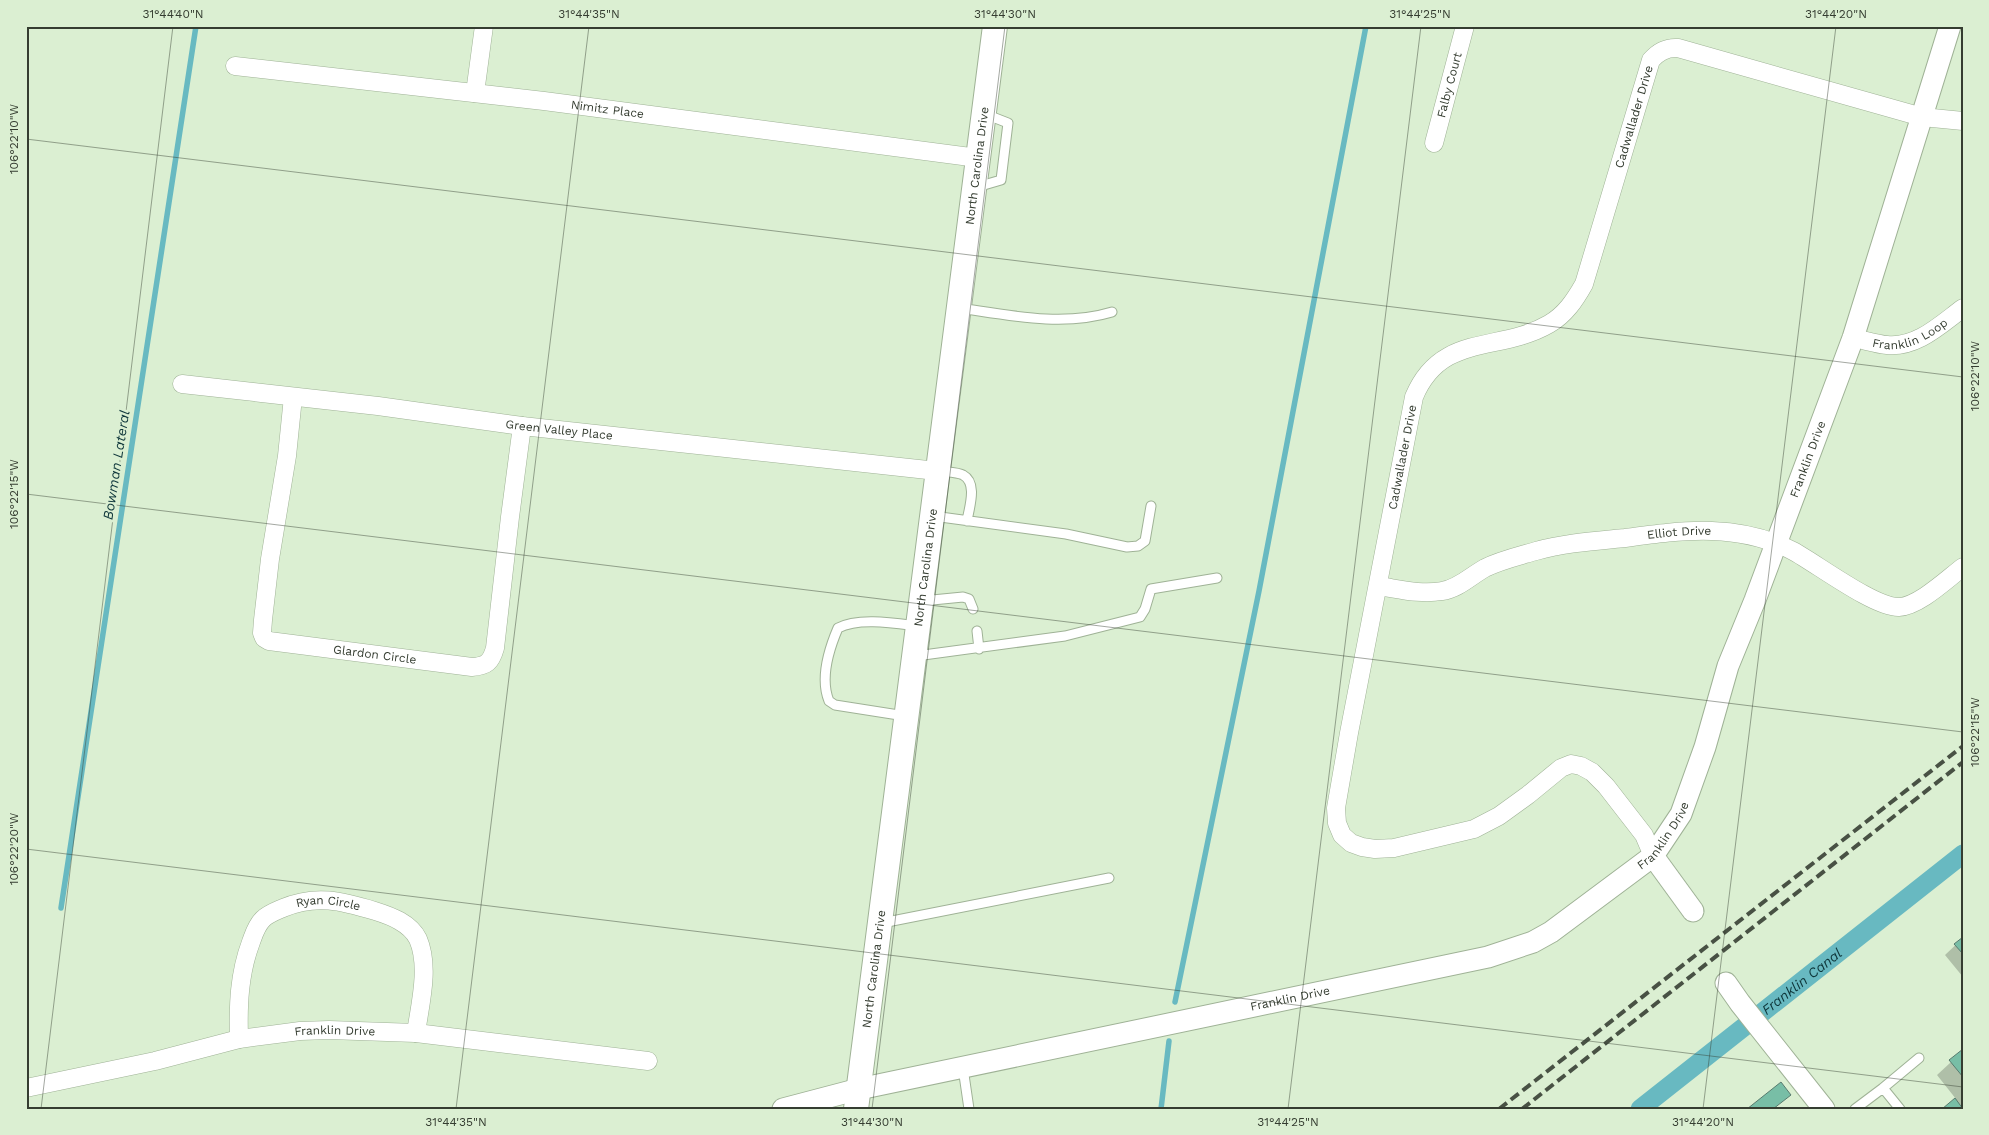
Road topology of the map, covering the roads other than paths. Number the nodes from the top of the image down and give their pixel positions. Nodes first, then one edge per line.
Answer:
1 (484, 26) edge
2 (995, 26) edge
3 (1466, 26) edge
4 (1950, 26) edge
5 (235, 66) dead end
6 (475, 93) junction
7 (984, 114) junction
8 (1922, 117) junction
9 (1963, 121) edge
10 (1434, 143) dead end
11 (978, 158) junction
12 (974, 188) junction
13 (958, 308) junction
14 (1963, 308) edge
15 (1112, 312) dead end
16 (1853, 338) junction
17 (182, 384) dead end
18 (293, 397) junction
19 (522, 426) junction
20 (937, 471) junction
21 (1150, 506) dead end
22 (932, 516) junction
23 (967, 521) junction
24 (1775, 543) junction
25 (1963, 567) edge
26 (1218, 578) dead end
27 (1378, 586) junction
28 (922, 601) junction
29 (973, 609) dead end
30 (918, 626) junction
31 (977, 631) dead end
32 (979, 649) junction
33 (913, 657) junction
34 (906, 716) junction
35 (1653, 856) junction
36 (1109, 878) dead end
37 (1693, 911) dead end
38 (880, 924) junction
39 (1726, 983) dead end
40 (416, 1033) junction
41 (239, 1039) junction
42 (1919, 1058) dead end
43 (648, 1061) dead end
44 (963, 1068) junction
45 (26, 1088) edge
46 (1883, 1088) junction
47 (857, 1099) edge
48 (783, 1109) edge
49 (969, 1109) edge
50 (1824, 1109) edge
51 (1855, 1109) edge
52 (1900, 1109) edge

1 - 6 street
2 - 7 main road, North Carolina Drive
3 - 10 street, Falby Court
4 - 8 street, Franklin Drive
5 - 6 street, Nimitz Place
6 - 11 street, Nimitz Place
7 - 11 main road, North Carolina Drive
7 - 12 lane
8 - 9 street, Cadwallader Drive
8 - 16 street, Franklin Drive
8 - 27 street, Cadwallader Drive
11 - 12 main road, North Carolina Drive
12 - 13 main road, North Carolina Drive
13 - 15 lane
13 - 20 main road, North Carolina Drive
14 - 16 street, Franklin Loop
16 - 24 street, Franklin Drive
17 - 18 street, Green Valley Place
18 - 19 street, Green Valley Place
18 - 19 street, Glardon Circle
19 - 20 street, Green Valley Place
20 - 22 main road, North Carolina Drive
20 - 23 lane
21 - 23 lane
22 - 23 lane
22 - 28 main road, North Carolina Drive
24 - 25 street, Elliot Drive
24 - 27 street, Elliot Drive
24 - 35 street, Franklin Drive
26 - 32 lane
27 - 35 street, Cadwallader Drive
28 - 29 lane
28 - 30 main road, North Carolina Drive
30 - 33 main road, North Carolina Drive
30 - 34 lane
31 - 32 lane
32 - 33 lane
33 - 34 main road, North Carolina Drive
34 - 38 main road, North Carolina Drive
35 - 37 street, Cadwallader Drive
35 - 44 street, Franklin Drive
36 - 38 lane
38 - 47 main road, North Carolina Drive
39 - 50 street
40 - 41 street, Franklin Drive
40 - 41 street, Ryan Circle
40 - 43 street, Franklin Drive
41 - 45 street, Franklin Drive
42 - 46 lane
44 - 47 street, Franklin Drive
44 - 49 lane
46 - 51 lane
46 - 52 lane
47 - 48 street, Franklin Drive

